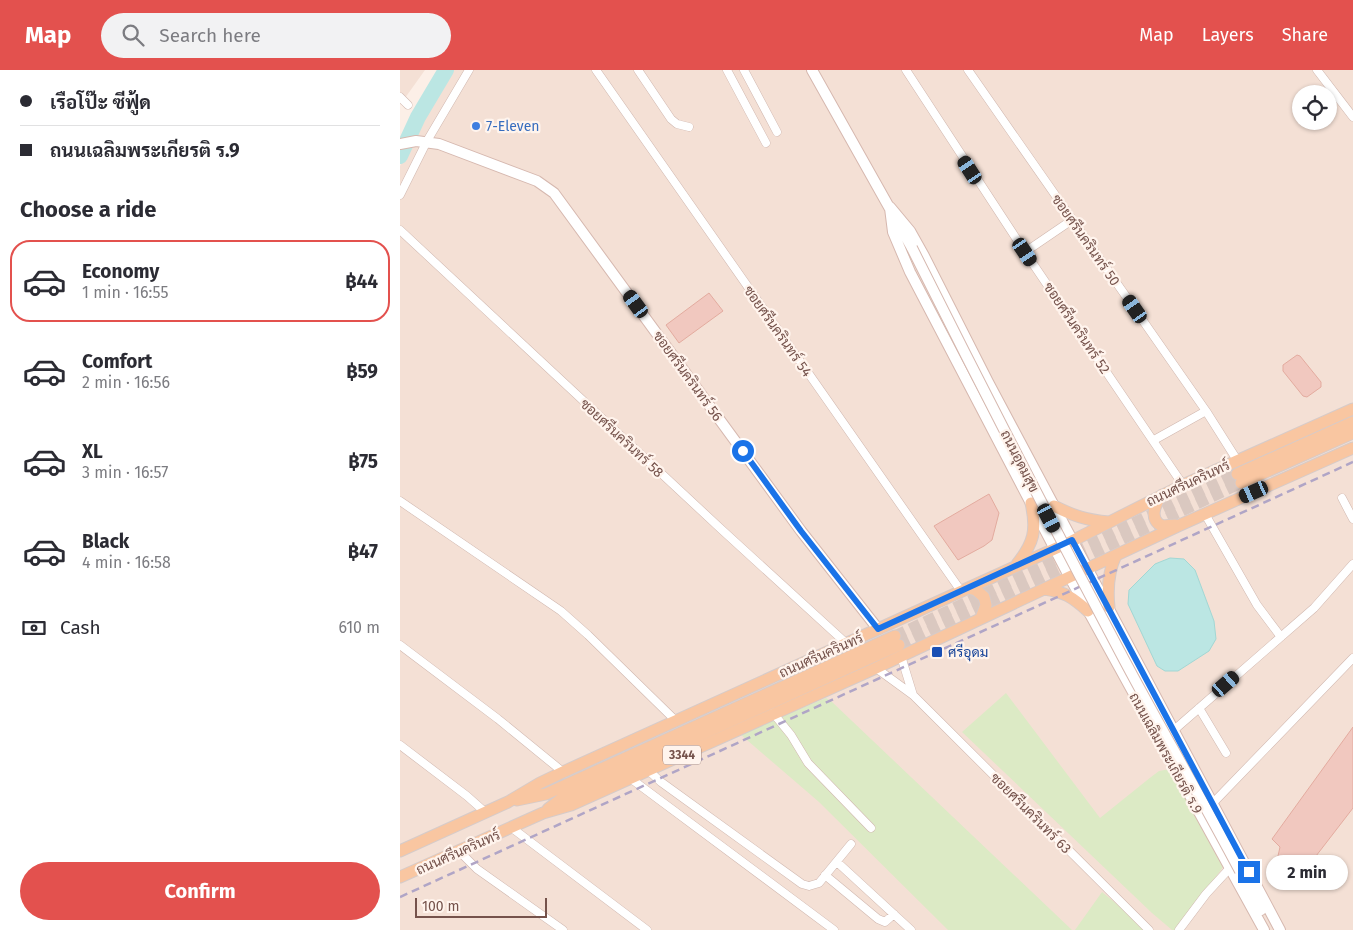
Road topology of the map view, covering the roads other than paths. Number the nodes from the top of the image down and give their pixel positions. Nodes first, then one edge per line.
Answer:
1 (469, 70) edge
2 (596, 70) edge
3 (638, 70) edge
4 (727, 70) edge
5 (744, 70) edge
6 (812, 70) edge
7 (906, 70) edge
8 (968, 70) edge
9 (1317, 70) edge
10 (400, 97) edge
11 (408, 105) dead end
12 (1353, 117) edge
13 (689, 128) dead end
14 (777, 132) dead end
15 (421, 141) junction
16 (766, 142) dead end
17 (400, 144) edge
18 (400, 195) edge
19 (890, 208) junction
20 (1072, 220) junction
21 (400, 230) edge
22 (1025, 252) junction
23 (1353, 409) edge
24 (1206, 411) junction
25 (1353, 422) edge
26 (1012, 427) junction
27 (1353, 433) edge
28 (995, 435) junction
29 (1154, 440) junction
30 (1353, 448) edge
31 (1236, 460) junction
32 (1183, 485) junction
33 (1162, 495) junction
34 (1342, 498) dead end
35 (400, 501) edge
36 (1031, 503) junction
37 (1054, 506) junction
38 (1205, 514) junction
39 (1353, 519) edge
40 (1108, 522) junction
41 (1180, 525) junction
42 (1072, 540) junction
43 (1054, 548) junction
44 (1116, 555) junction
45 (1353, 564) edge
46 (1016, 566) junction
47 (1088, 568) junction
48 (1069, 576) junction
49 (964, 589) junction
50 (1044, 589) junction
51 (1109, 607) junction
52 (1088, 611) junction
53 (981, 618) junction
54 (878, 629) junction
55 (1281, 637) junction
56 (1125, 639) junction
57 (847, 644) junction
58 (400, 645) edge
59 (899, 646) junction
60 (1108, 648) junction
61 (1353, 658) edge
62 (876, 668) junction
63 (913, 695) junction
64 (1199, 708) junction
65 (773, 714) junction
66 (676, 721) junction
67 (1174, 730) junction
68 (400, 745) edge
69 (1226, 754) dead end
70 (648, 770) junction
71 (564, 772) junction
72 (630, 778) junction
73 (508, 802) junction
74 (1213, 803) junction
75 (485, 812) junction
76 (543, 813) junction
77 (512, 828) junction
78 (872, 828) dead end
79 (851, 844) dead end
80 (400, 851) edge
81 (459, 851) junction
82 (837, 862) junction
83 (1235, 870) junction
84 (825, 876) junction
85 (400, 878) edge
86 (1259, 908) junction
87 (894, 914) junction
88 (563, 930) edge
89 (646, 930) edge
90 (834, 930) edge
91 (911, 930) edge
92 (1149, 930) edge
93 (1180, 930) edge
94 (1266, 930) edge
95 (1273, 930) edge
96 (1280, 930) edge

1 - 15 street
2 - 49 street, ซอยศรีนครินทร์ 54
3 - 13 street
4 - 16 street
5 - 14 street
6 - 19 main road, ถนนอุดมสุข
7 - 22 street, ซอยศรีนครินทร์ 52
8 - 20 street, ซอยศรีนครินทร์ 50
9 - 12 street
10 - 11 street
15 - 17 main road
15 - 18 street
15 - 54 main road, ซอยศรีนครินทร์ 56
19 - 26 main road, ถนนอุดมสุข
19 - 28 main road, ถนนอุดมสุข
19 - 83 main road, ถนนอุดมสุข, bridge
20 - 22 street
20 - 24 street, ซอยศรีนครินทร์ 50
21 - 57 street, ซอยศรีนครินทร์ 58
22 - 29 street, ซอยศรีนครินทร์ 52
23 - 31 main road, ถนนศรีนครินทร์
24 - 29 street
24 - 31 street, ซอยศรีนครินทร์ 50
25 - 27 main road, ถนนศรีนครินทร์
26 - 28 main road
26 - 37 main road, ถนนอุดมสุข
28 - 36 main road, ถนนอุดมสุข
29 - 32 street, ซอยศรีนครินทร์ 52
30 - 38 main road, ถนนศรีนครินทร์
31 - 32 main road, ถนนศรีนครินทร์
32 - 33 main road, ถนนศรีนครินทร์
33 - 40 main road, ถนนศรีนครินทร์
33 - 41 main road
34 - 39 street
35 - 66 street
36 - 43 main road, ถนนอุดมสุข
36 - 46 main road
37 - 40 main road
37 - 42 main road, ถนนอุดมสุข
38 - 41 main road, ถนนศรีนครินทร์
38 - 55 street
40 - 42 main road, ถนนศรีนครินทร์
41 - 44 main road, ถนนศรีนครินทร์
42 - 43 main road, ถนนศรีนครินทร์
42 - 47 main road, ถนนอุดมสุข
43 - 46 main road, ถนนศรีนครินทร์
43 - 48 main road, ถนนอุดมสุข
44 - 47 main road, ถนนศรีนครินทร์
44 - 51 main road
45 - 55 street
46 - 49 main road, ถนนศรีนครินทร์
47 - 48 main road, ถนนศรีนครินทร์
47 - 51 main road, ถนนเฉลิมพระเกียรติ ร.9
48 - 50 main road, ถนนศรีนครินทร์
48 - 52 main road, ถนนเฉลิมพระเกียรติ ร.9
49 - 53 main road
49 - 54 main road, ถนนศรีนครินทร์ / 3344
50 - 52 main road
50 - 53 main road, ถนนศรีนครินทร์
51 - 56 main road, ถนนเฉลิมพระเกียรติ ร.9
52 - 60 main road, ถนนเฉลิมพระเกียรติ ร.9
53 - 59 main road, ถนนศรีนครินทร์ / 3344
54 - 57 main road, ถนนศรีนครินทร์ / 3344
55 - 64 street
56 - 60 main road
56 - 67 main road, ถนนเฉลิมพระเกียรติ ร.9
57 - 66 main road, ถนนศรีนครินทร์ / 3344
58 - 71 street
59 - 62 main road, ถนนศรีนครินทร์ / 3344
59 - 63 street, ซอยศรีนครินทร์ 63
59 - 73 main road, ถนนศรีนครินทร์ / 3344
59 - 76 main road, ถนนศรีนครินทร์ / 3344
60 - 83 main road, ถนนเฉลิมพระเกียรติ ร.9
61 - 74 street
62 - 63 street, ซอยศรีนครินทร์ 63
62 - 65 main road, ถนนศรีนครินทร์ / 3344
63 - 92 street, ซอยศรีนครินทร์ 63
64 - 67 street
64 - 69 street
65 - 70 main road, ถนนศรีนครินทร์ / 3344
65 - 78 street
66 - 71 main road, ถนนศรีนครินทร์ / 3344
67 - 74 main road, ถนนเฉลิมพระเกียรติ ร.9
68 - 75 street
70 - 72 main road, ถนนศรีนครินทร์ / 3344
70 - 84 street
71 - 73 main road, ถนนศรีนครินทร์ / 3344
72 - 76 main road, ถนนศรีนครินทร์ / 3344
72 - 90 street
73 - 75 main road, ถนนศรีนครินทร์ / 3344
74 - 96 main road, ถนนเฉลิมพระเกียรติ ร.9
75 - 80 main road, ถนนศรีนครินทร์ / 3344
76 - 77 main road, ถนนศรีนครินทร์ / 3344
77 - 81 main road, ถนนศรีนครินทร์ / 3344
77 - 89 street
79 - 82 street
81 - 85 main road, ถนนศรีนครินทร์ / 3344
81 - 88 street
82 - 84 street
82 - 87 street
83 - 86 main road, ถนนเฉลิมพระเกียรติ ร.9
83 - 93 street
83 - 94 main road, ถนนเฉลิมพระเกียรติ ร.9
84 - 87 street
86 - 94 main road, ถนนเฉลิมพระเกียรติ ร.9
86 - 95 main road, ถนนเฉลิมพระเกียรติ ร.9
87 - 91 street

